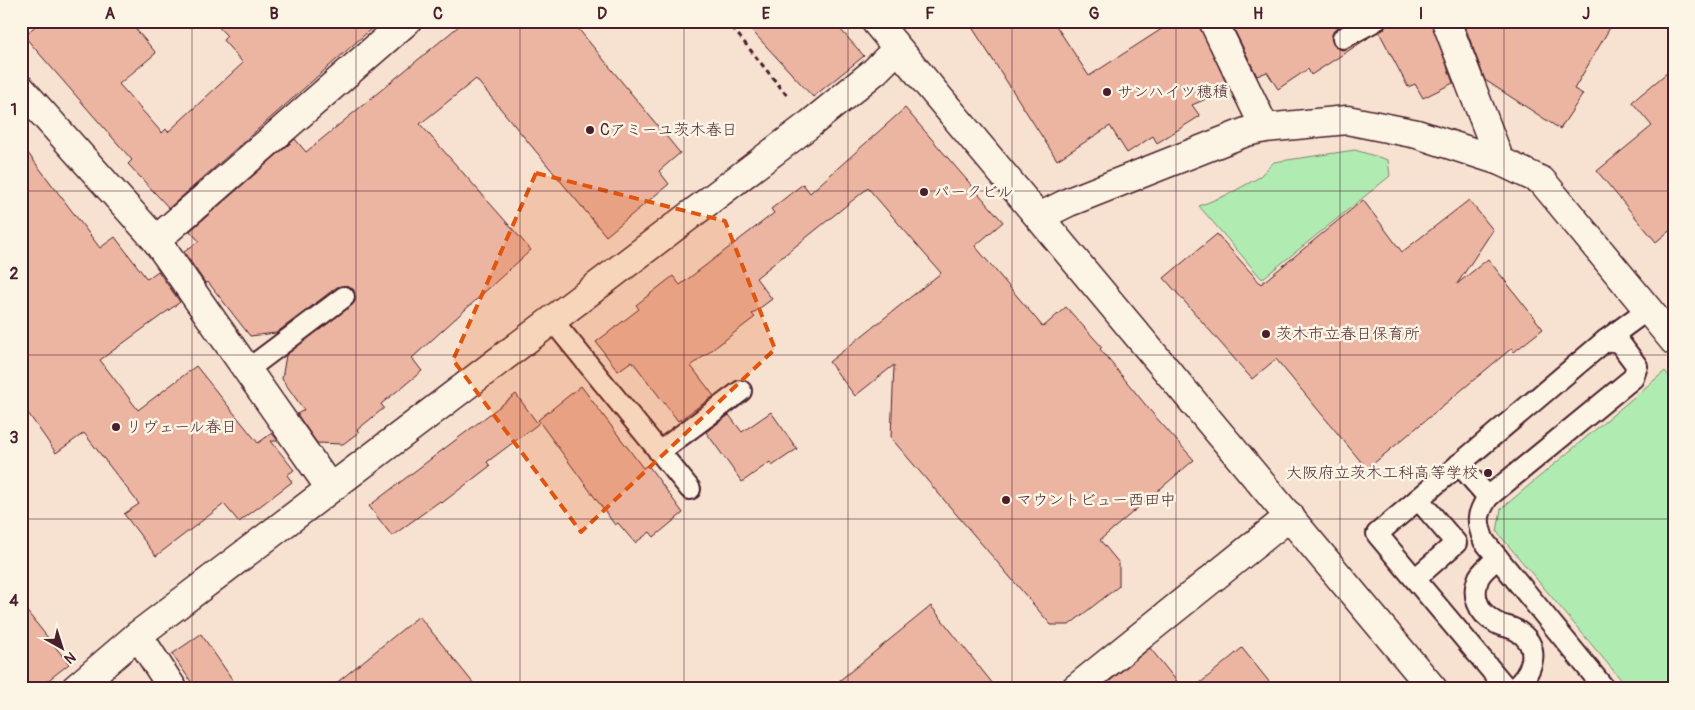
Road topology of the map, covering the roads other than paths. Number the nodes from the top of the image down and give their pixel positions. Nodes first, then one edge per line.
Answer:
1 (407, 21) edge
2 (875, 21) edge
3 (1212, 21) edge
4 (1375, 21) edge
5 (1446, 21) edge
6 (1343, 38) dead end
7 (897, 49) junction
8 (21, 89) edge
9 (1264, 128) junction
10 (1500, 161) junction
11 (1040, 217) junction
12 (156, 240) junction
13 (344, 297) dead end
14 (1647, 310) junction
15 (552, 320) junction
16 (1606, 340) junction
17 (1674, 341) edge
18 (247, 370) junction
19 (741, 391) dead end
20 (659, 452) junction
21 (1459, 464) junction
22 (330, 488) junction
23 (690, 489) dead end
24 (1488, 497) junction
25 (1418, 499) junction
26 (1290, 516) junction
27 (1498, 558) junction
28 (1414, 579) junction
29 (138, 635) junction
30 (75, 689) edge
31 (173, 689) edge
32 (1075, 689) edge
33 (1433, 689) edge
34 (1507, 689) edge
35 (1513, 689) edge
36 (1605, 689) edge

1 - 12 street
2 - 7 street
3 - 9 street
4 - 6 lane
5 - 10 street
7 - 11 street
7 - 15 street
8 - 12 street
9 - 10 street
9 - 11 street
10 - 14 street
11 - 26 street
12 - 18 street
13 - 18 lane
14 - 16 lane
14 - 17 street
15 - 20 lane
15 - 22 street
16 - 21 lane
16 - 24 lane
18 - 22 street
19 - 20 lane
20 - 23 lane
21 - 24 lane
21 - 25 lane
22 - 29 street
24 - 27 lane
25 - 28 lane
25 - 28 lane
26 - 32 street
26 - 33 street
27 - 35 lane
27 - 36 lane
28 - 34 lane
29 - 30 street
29 - 31 street

